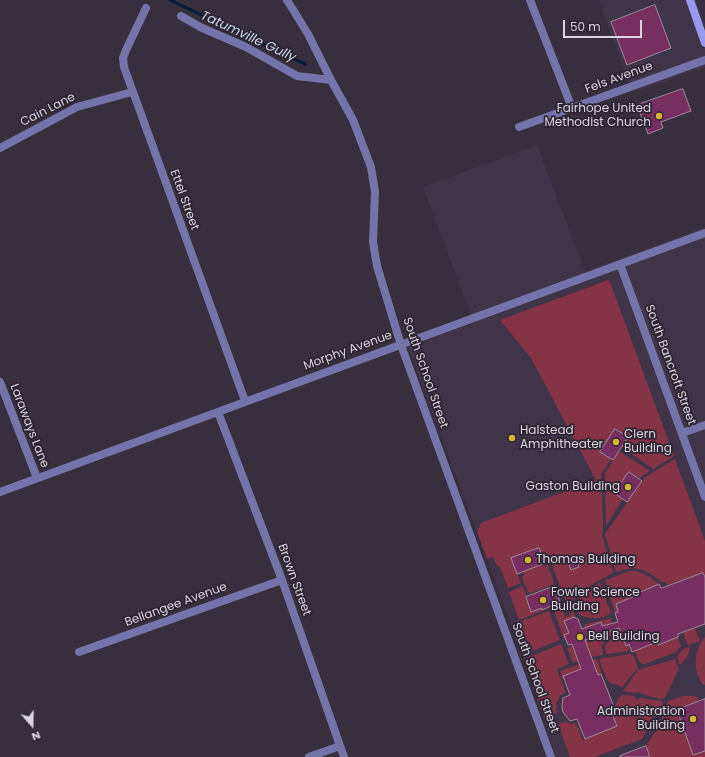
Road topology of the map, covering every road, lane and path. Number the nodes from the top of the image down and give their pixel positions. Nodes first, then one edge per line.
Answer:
1 (287, 0) edge
2 (530, 0) edge
3 (690, 0) edge
4 (146, 8) dead end
5 (181, 16) dead end
6 (705, 43) edge
7 (705, 60) edge
8 (331, 80) junction
9 (132, 92) junction
10 (572, 108) junction
11 (519, 127) dead end
12 (0, 148) edge
13 (705, 232) edge
14 (620, 264) junction
15 (401, 345) junction
16 (0, 382) edge
17 (245, 401) junction
18 (218, 412) junction
19 (705, 425) edge
20 (682, 433) junction
21 (37, 478) junction
22 (0, 492) edge
23 (705, 497) edge
24 (282, 580) junction
25 (80, 652) dead end
26 (340, 746) junction
27 (309, 757) edge
28 (344, 757) edge
29 (551, 757) edge

1 - 8 street, South School Street
2 - 10 street
3 - 6 street
4 - 9 street, Ettel Street
5 - 8 street
7 - 10 street, Fels Avenue
8 - 15 street, South School Street
9 - 12 street, Cain Lane
9 - 17 street, Ettel Street
10 - 11 street, Fels Avenue
13 - 14 street, Morphy Avenue
14 - 15 street, Morphy Avenue
14 - 20 street, South Bancroft Street
15 - 17 street, Morphy Avenue
15 - 29 street, South School Street
16 - 21 street, Laraways Lane
17 - 18 street, Morphy Avenue
18 - 21 street, Morphy Avenue
18 - 24 street, Brown Street
19 - 20 street
20 - 23 street, South Bancroft Street
21 - 22 street, Morphy Avenue
24 - 25 street, Bellangee Avenue
24 - 26 street, Brown Street
26 - 27 street
26 - 28 street, Brown Street

